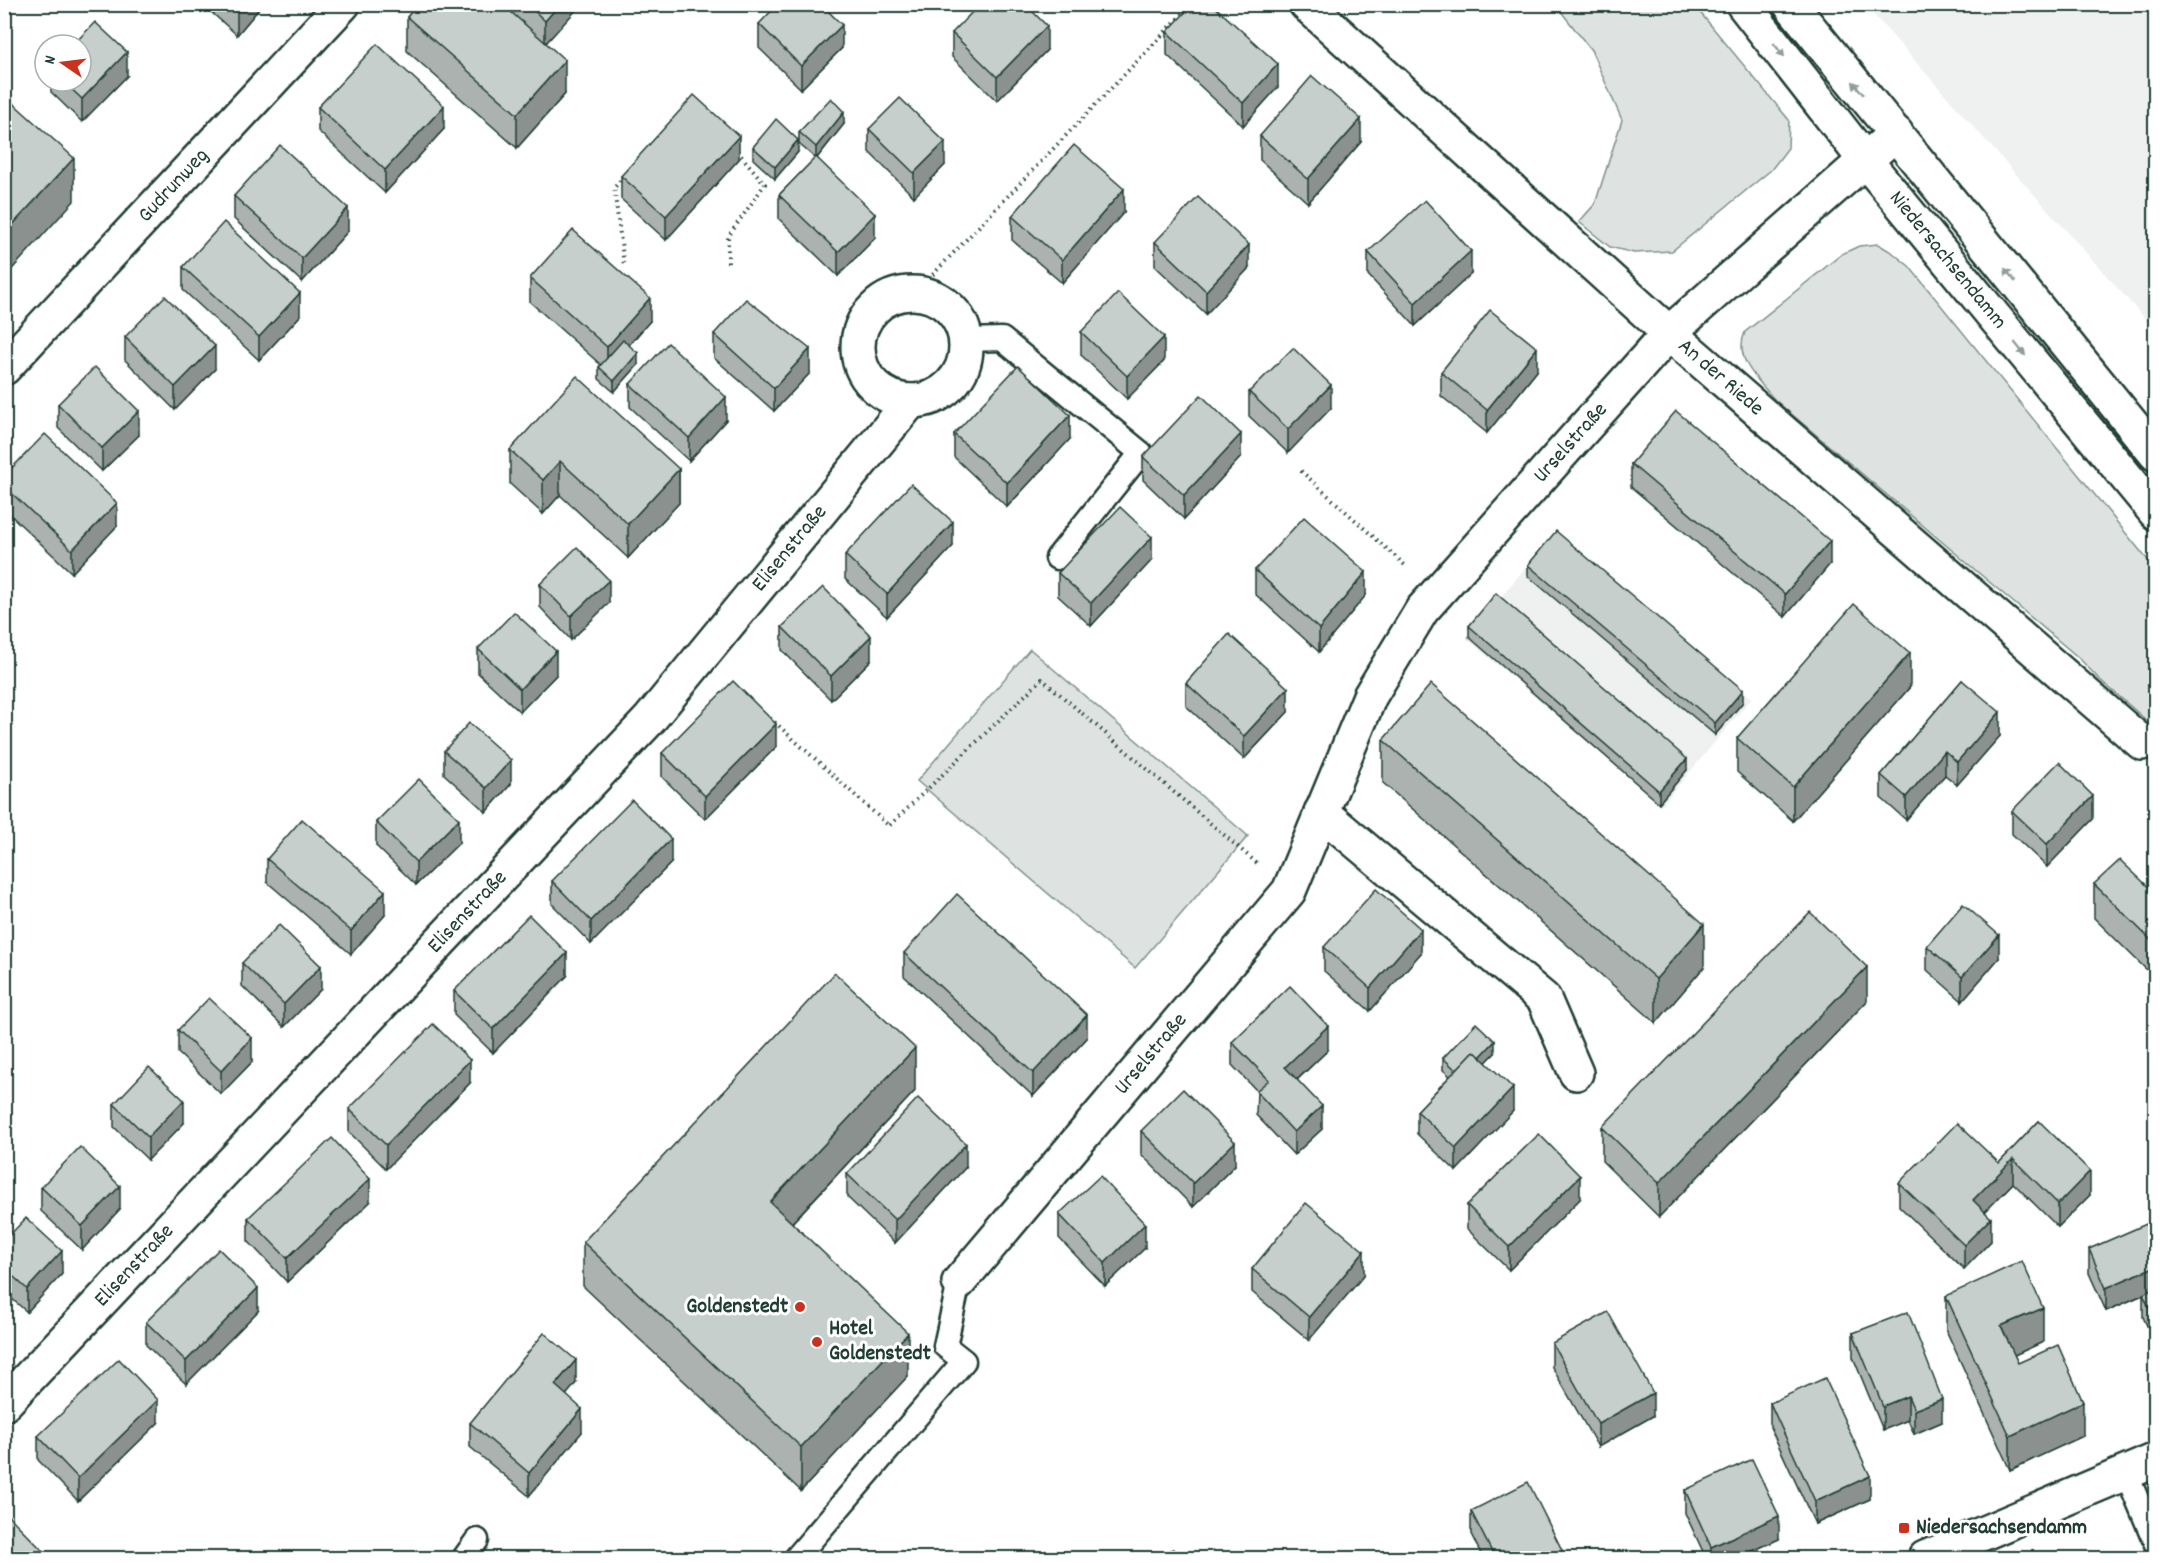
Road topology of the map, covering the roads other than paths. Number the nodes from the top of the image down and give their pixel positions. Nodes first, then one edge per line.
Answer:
1 (343, 4) edge
2 (1306, 4) edge
3 (1743, 4) edge
4 (1790, 4) edge
5 (1896, 134) junction
6 (1865, 160) junction
7 (1669, 333) junction
8 (967, 340) junction
9 (4, 368) edge
10 (911, 401) junction
11 (2156, 454) edge
12 (2156, 513) edge
13 (1057, 558) dead end
14 (2142, 743) dead end
15 (1321, 812) junction
16 (1576, 1073) dead end
17 (959, 1282) joint
18 (4, 1404) edge
19 (2156, 1460) edge
20 (2126, 1473) junction
21 (2156, 1544) edge
22 (796, 1558) edge
23 (1925, 1558) edge

1 - 9 street, Gudrunweg
2 - 7 street, An der Riede
3 -> 6 street, Niedersachsendamm
5 -> 4 street, Niedersachsendamm
5 - 6 street, Urselstraße
11 -> 5 street, Niedersachsendamm
6 - 7 street, Urselstraße
6 -> 12 street, Niedersachsendamm
7 - 14 street, An der Riede
7 - 15 street, Urselstraße
8 - 10 street
8 - 10 street
8 - 13 lane
10 - 18 street, Elisenstraße
15 - 16 street
15 - 17 street, Urselstraße
17 - 22 lane
19 - 20 street
20 - 21 lane
20 - 23 street

